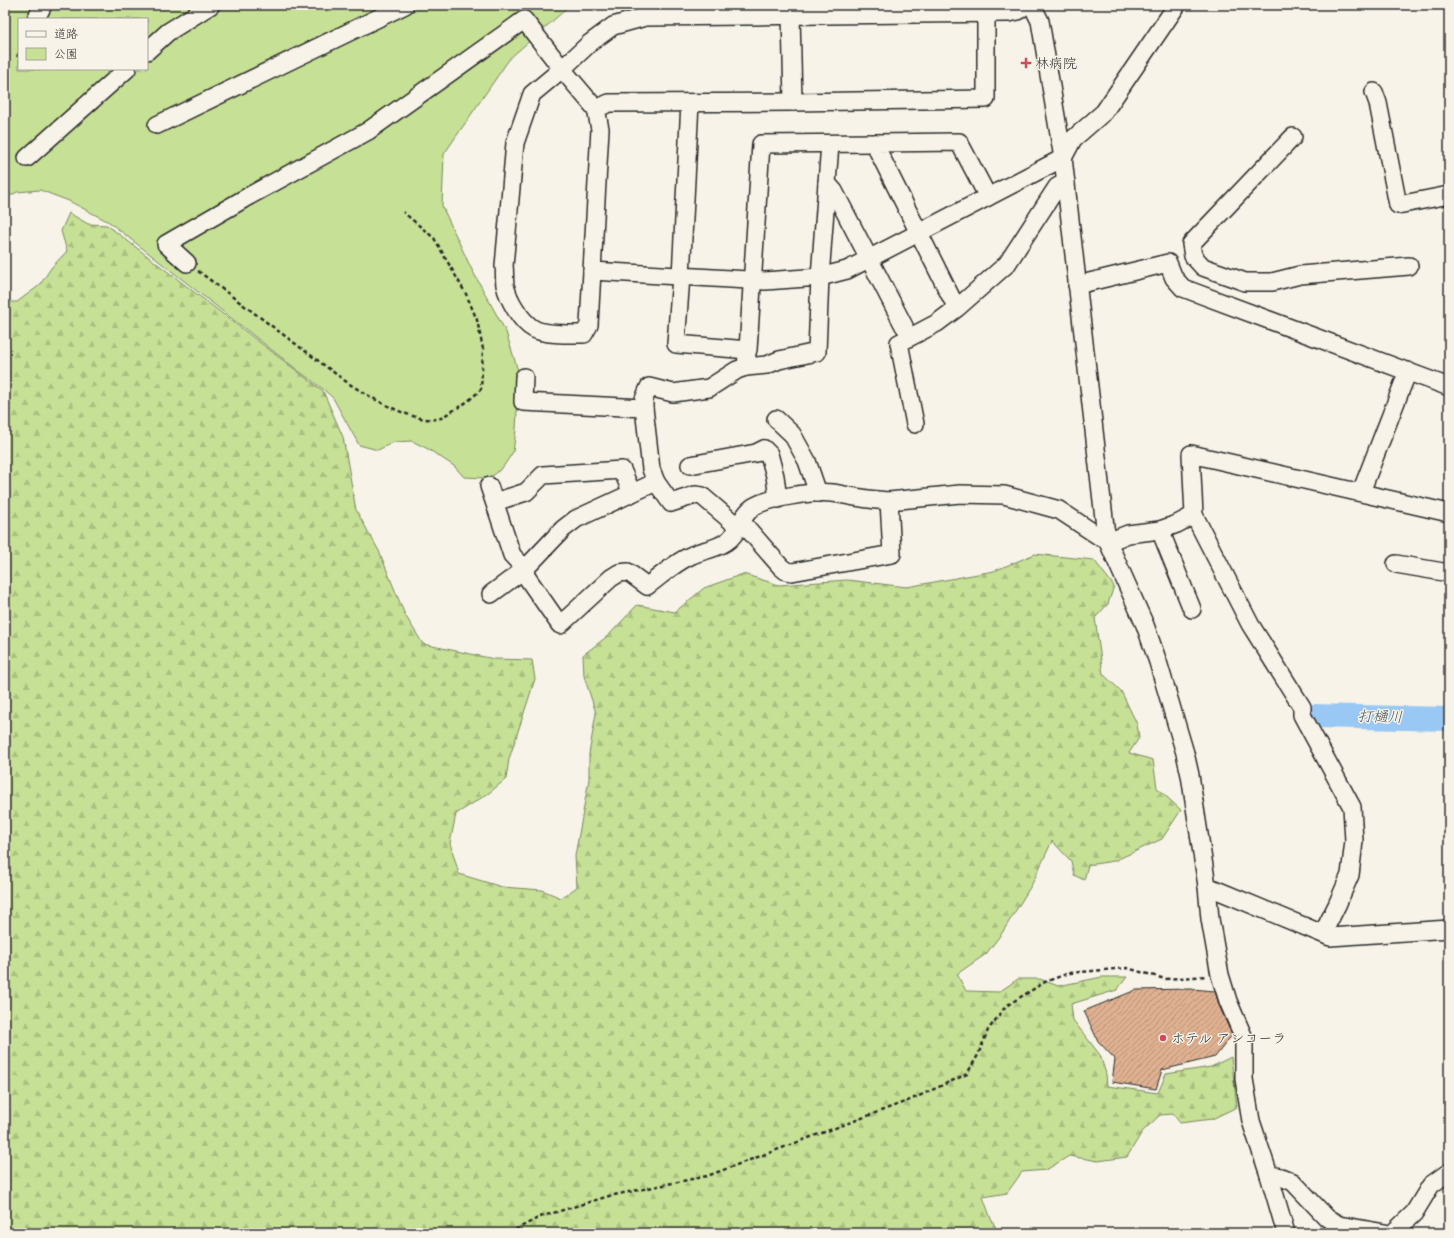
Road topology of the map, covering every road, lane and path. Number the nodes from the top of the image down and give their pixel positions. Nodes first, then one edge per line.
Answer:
1 (43, 5) edge
2 (211, 5) edge
3 (405, 5) edge
4 (1025, 5) edge
5 (1032, 5) edge
6 (1177, 5) edge
7 (917, 9) edge
8 (732, 11) edge
9 (986, 13) junction
10 (791, 15) junction
11 (36, 18) edge
12 (148, 50) edge
13 (562, 69) junction
14 (126, 70) edge
15 (1374, 92) dead end
16 (793, 102) junction
17 (690, 103) junction
18 (596, 109) junction
19 (157, 125) dead end
20 (1293, 137) dead end
21 (876, 143) junction
22 (830, 144) junction
23 (27, 158) dead end
24 (1063, 158) junction
25 (1066, 182) junction
26 (827, 183) junction
27 (1449, 195) edge
28 (988, 197) junction
29 (403, 212) dead end
30 (919, 233) junction
31 (1193, 256) junction
32 (869, 259) junction
33 (187, 263) joint
34 (1168, 263) junction
35 (1409, 266) dead end
36 (592, 271) junction
37 (681, 276) junction
38 (820, 277) junction
39 (752, 280) junction
40 (1077, 285) junction
41 (952, 300) dead end
42 (904, 326) dead end
43 (748, 350) junction
44 (746, 367) junction
45 (1408, 371) junction
46 (524, 377) dead end
47 (1449, 387) edge
48 (644, 408) junction
49 (776, 419) dead end
50 (915, 424) dead end
51 (690, 465) dead end
52 (656, 482) junction
53 (489, 486) dead end
54 (1361, 492) junction
55 (632, 493) junction
56 (818, 493) junction
57 (778, 498) junction
58 (889, 501) junction
59 (495, 502) junction
60 (1449, 513) edge
61 (1194, 514) junction
62 (739, 523) junction
63 (1160, 530) junction
64 (1108, 540) junction
65 (1396, 564) dead end
66 (525, 569) junction
67 (1449, 573) edge
68 (491, 594) dead end
69 (1192, 609) dead end
70 (1207, 886) junction
71 (1449, 929) edge
72 (1323, 933) junction
73 (1220, 974) junction
74 (1449, 1172) edge
75 (1269, 1175) junction
76 (509, 1233) edge
77 (1286, 1233) edge
78 (1385, 1233) edge
79 (1393, 1233) edge

1 - 11 street
2 - 12 street
3 - 19 street
4 - 9 street
5 - 24 street
6 - 24 street
7 - 9 street
7 - 10 street
8 - 10 street
8 - 13 street
9 - 16 street
10 - 16 street
13 - 18 street
13 - 33 street
13 - 36 street
14 - 23 street
15 - 27 street
16 - 17 street
17 - 18 street
17 - 37 street
18 - 36 street
20 - 31 street
21 - 22 street
21 - 28 street
21 - 30 street
22 - 26 street
22 - 39 street
24 - 25 street
24 - 28 street
25 - 40 street
25 - 50 street
26 - 32 street
26 - 38 street
28 - 30 street
29 - 33 path
30 - 32 street
30 - 41 street
31 - 34 street
31 - 35 street
32 - 38 street
32 - 42 street
34 - 40 street
34 - 45 street
36 - 37 street
37 - 39 street
37 - 43 street
38 - 39 street
38 - 44 street
39 - 43 street
40 - 64 street
43 - 44 street
44 - 48 street
45 - 47 street
45 - 54 street
46 - 48 street
48 - 52 street
49 - 56 street
51 - 57 street
52 - 55 street
52 - 62 street
53 - 59 street
54 - 60 street
54 - 61 street
55 - 59 street
55 - 66 street
56 - 57 street
56 - 58 street
57 - 62 street
58 - 62 street
58 - 64 street
59 - 66 street
61 - 63 street
61 - 72 street
62 - 66 street
63 - 64 street
63 - 69 street
64 - 70 street
65 - 67 street
66 - 68 street
70 - 72 street
70 - 73 street
71 - 72 street
73 - 75 street
73 - 76 path
74 - 79 street
75 - 77 street
75 - 78 street

